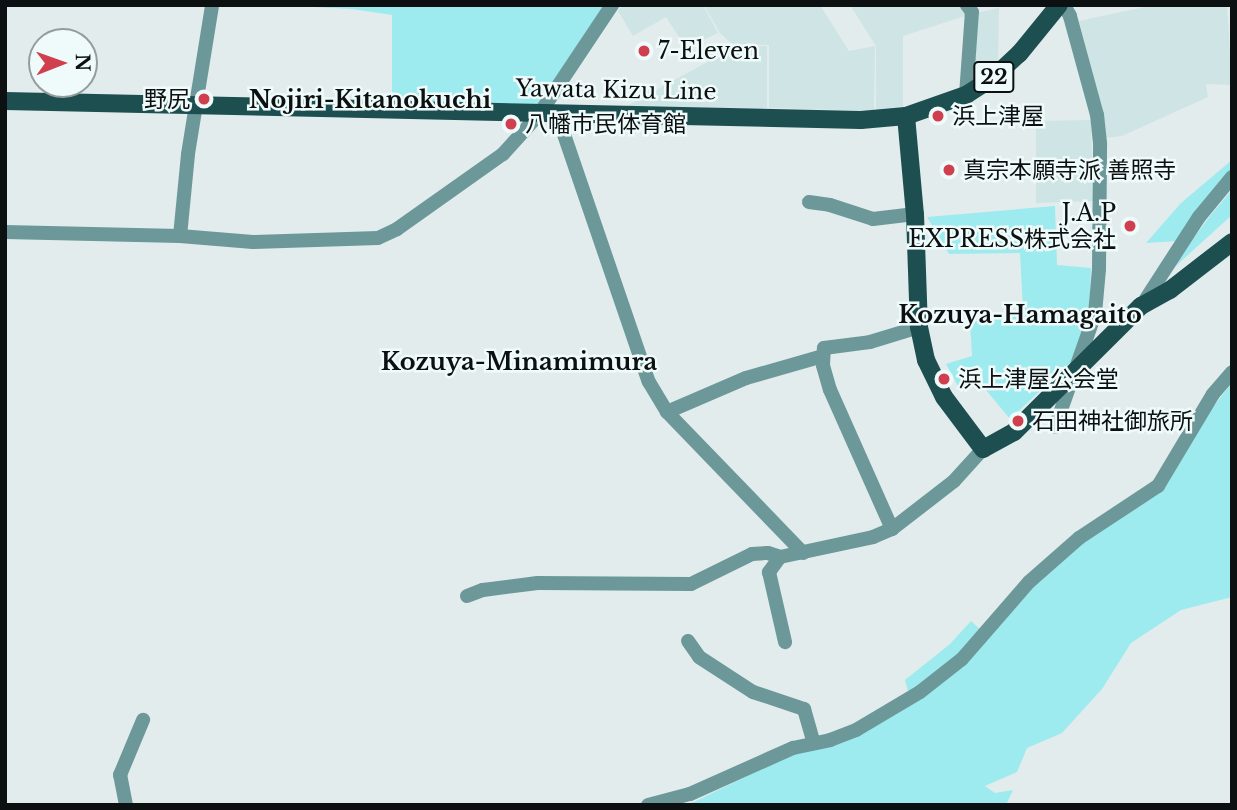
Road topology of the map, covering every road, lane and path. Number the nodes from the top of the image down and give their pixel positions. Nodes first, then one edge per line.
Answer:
1 (212, 5) edge
2 (612, 5) edge
3 (968, 5) edge
4 (1059, 5) edge
5 (1064, 5) edge
6 (966, 95) junction
7 (5, 101) edge
8 (196, 104) junction
9 (549, 113) junction
10 (906, 116) junction
11 (1232, 177) edge
12 (809, 202) dead end
13 (915, 214) junction
14 (5, 232) edge
15 (180, 236) junction
16 (1232, 242) edge
17 (1141, 306) junction
18 (919, 327) junction
19 (823, 356) junction
20 (1078, 366) junction
21 (1232, 372) edge
22 (667, 412) junction
23 (1055, 427) dead end
24 (983, 449) junction
25 (892, 529) junction
26 (803, 553) junction
27 (780, 557) junction
28 (467, 596) dead end
29 (688, 641) dead end
30 (785, 642) dead end
31 (144, 720) dead end
32 (814, 743) junction
33 (126, 805) edge
34 (648, 805) edge

1 - 8 street
2 - 9 street
3 - 6 street
4 - 6 main road, Yawata Kizu Line / 22
5 - 20 street
6 - 10 main road, Yawata Kizu Line / 22
7 - 8 main road, Yawata Kizu Line / 22
8 - 9 main road, Yawata Kizu Line / 22
8 - 15 street
9 - 10 main road, Yawata Kizu Line / 22
9 - 15 street
9 - 22 street
10 - 13 main road
11 - 17 street
12 - 13 street
13 - 18 main road
14 - 15 street
16 - 17 main road
17 - 20 main road
18 - 19 street
18 - 24 main road
19 - 22 street
19 - 25 street
20 - 23 street
20 - 24 main road
21 - 32 street
22 - 26 street
24 - 25 street
25 - 26 street
26 - 27 street
27 - 28 street
27 - 30 street
29 - 32 street
31 - 33 street
32 - 34 street

